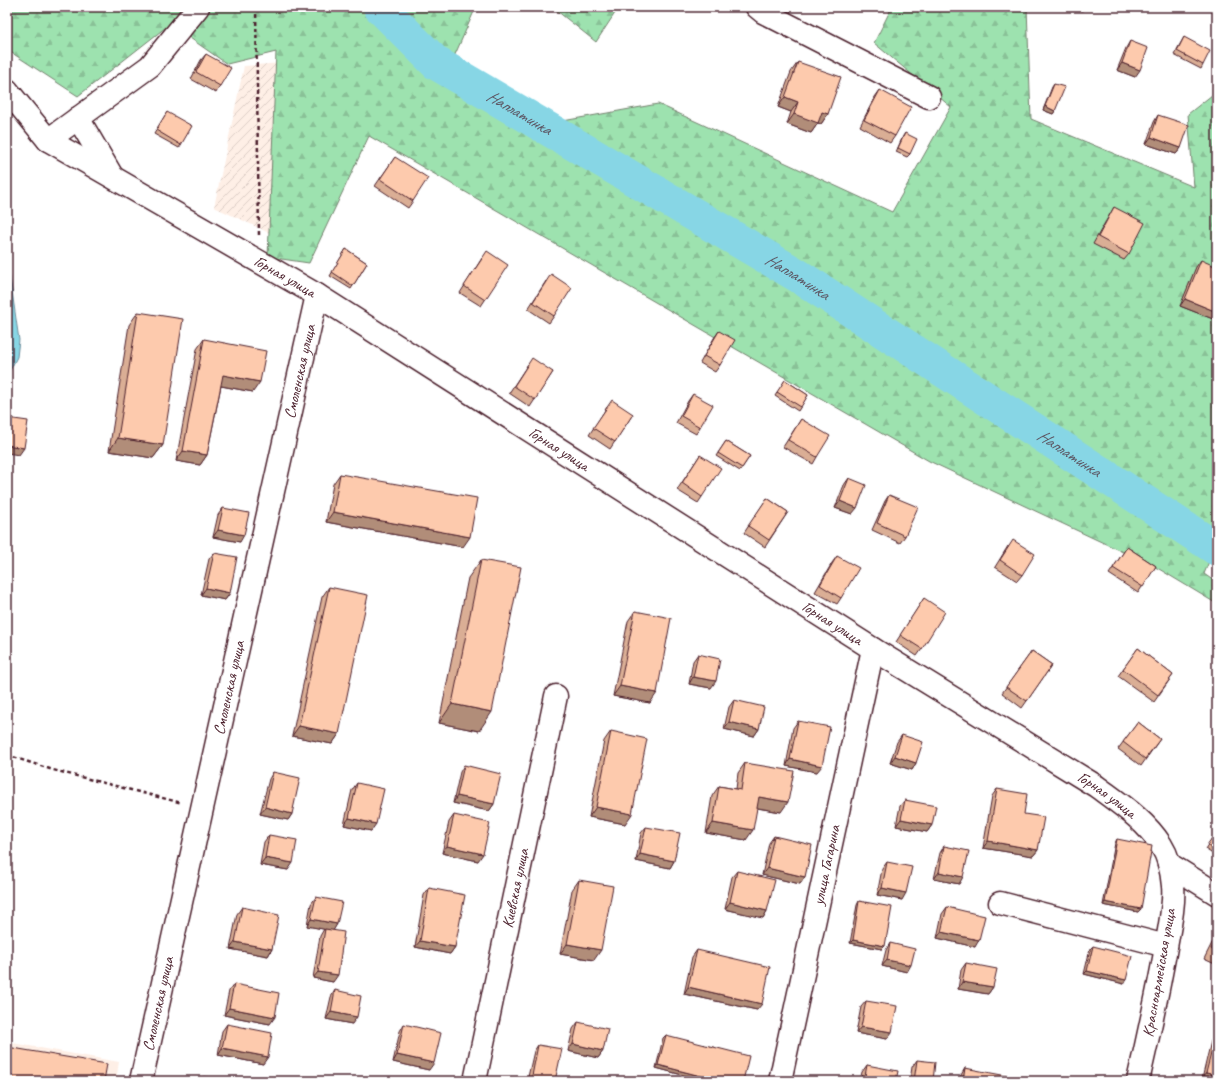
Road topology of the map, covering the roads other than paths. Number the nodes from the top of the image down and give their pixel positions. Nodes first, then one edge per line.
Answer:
1 (198, 7) edge
2 (757, 7) edge
3 (7, 90) edge
4 (928, 98) dead end
5 (78, 118) junction
6 (48, 140) junction
7 (112, 177) junction
8 (317, 295) junction
9 (873, 649) junction
10 (556, 696) dead end
11 (1169, 864) junction
12 (1217, 894) edge
13 (1000, 903) dead end
14 (1166, 946) junction
15 (141, 1081) edge
16 (475, 1081) edge
17 (780, 1081) edge
18 (1138, 1081) edge

1 - 5 street
2 - 4 street
3 - 6 street
5 - 6 street
5 - 7 street
6 - 7 street, Горная улица
7 - 8 street, Горная улица
8 - 9 street, Горная улица
8 - 15 street, Смоленская улица
9 - 11 street, Горная улица
9 - 17 street, улица Гагарина
10 - 16 street, Киевская улица
11 - 12 street
11 - 14 street, Красноармейская улица
13 - 14 street
14 - 18 street, Красноармейская улица

